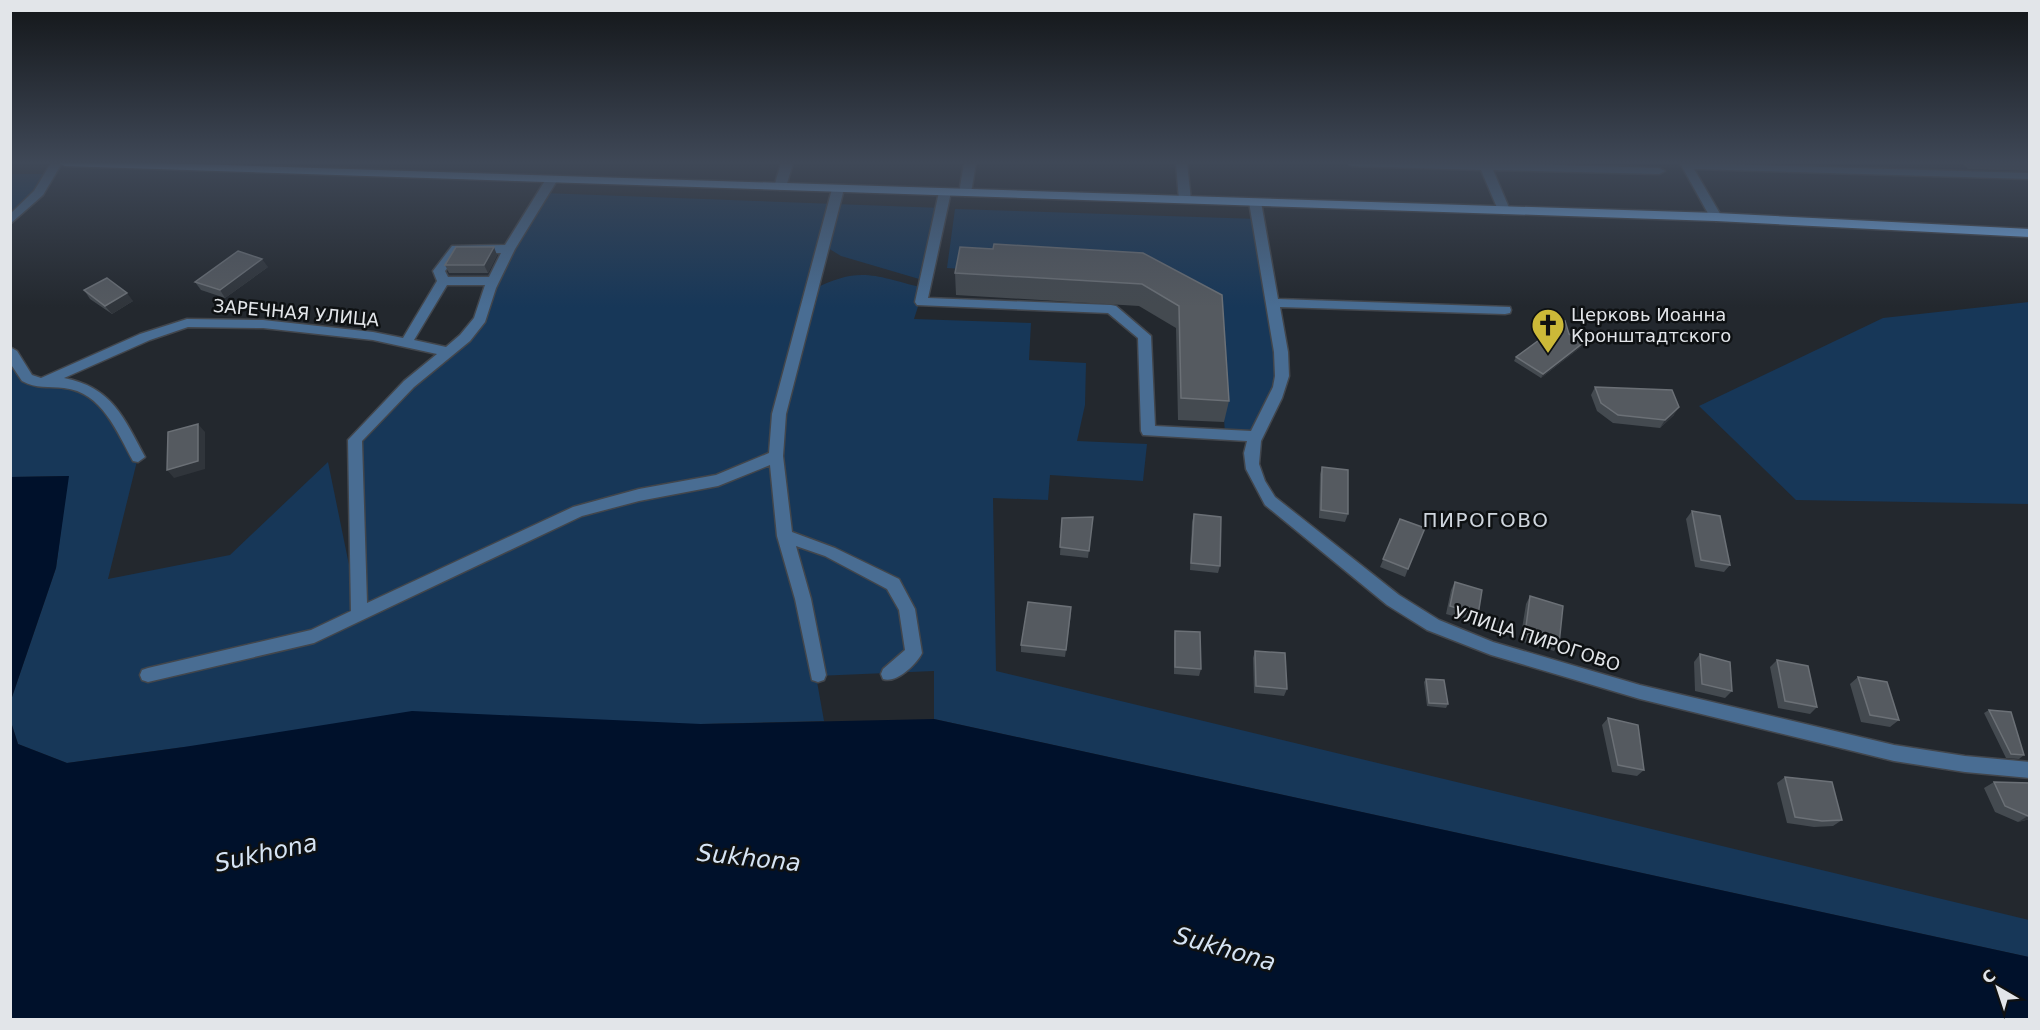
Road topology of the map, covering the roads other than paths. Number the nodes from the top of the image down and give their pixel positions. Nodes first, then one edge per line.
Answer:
1 (532, 211) edge
2 (832, 211) edge
3 (941, 211) edge
4 (1257, 211) edge
5 (1536, 211) edge
6 (1713, 211) edge
7 (1716, 217) junction
8 (2030, 233) edge
9 (509, 249) junction
10 (443, 281) junction
11 (494, 281) junction
12 (1272, 303) junction
13 (1504, 310) dead end
14 (407, 342) junction
15 (10, 351) edge
16 (448, 352) junction
17 (44, 382) junction
18 (1256, 436) junction
19 (776, 456) junction
20 (138, 457) dead end
21 (786, 536) junction
22 (360, 614) junction
23 (148, 675) dead end
24 (818, 675) dead end
25 (889, 675) dead end
26 (2030, 770) edge

1 - 9 street
2 - 19 street
3 - 18 street
4 - 12 street, УЛИЦА ПИРОГОВО
5 - 7 main road
6 - 7 street
7 - 8 main road
9 - 10 street
9 - 11 street
10 - 11 street
10 - 14 street
11 - 16 street
12 - 13 street
12 - 18 street, УЛИЦА ПИРОГОВО
14 - 16 street, ЗАРЕЧНАЯ УЛИЦА
14 - 17 street, ЗАРЕЧНАЯ УЛИЦА
15 - 17 street
16 - 22 street
17 - 20 street
18 - 26 street, УЛИЦА ПИРОГОВО
19 - 21 street
19 - 22 street
21 - 24 street
21 - 25 street
22 - 23 street

